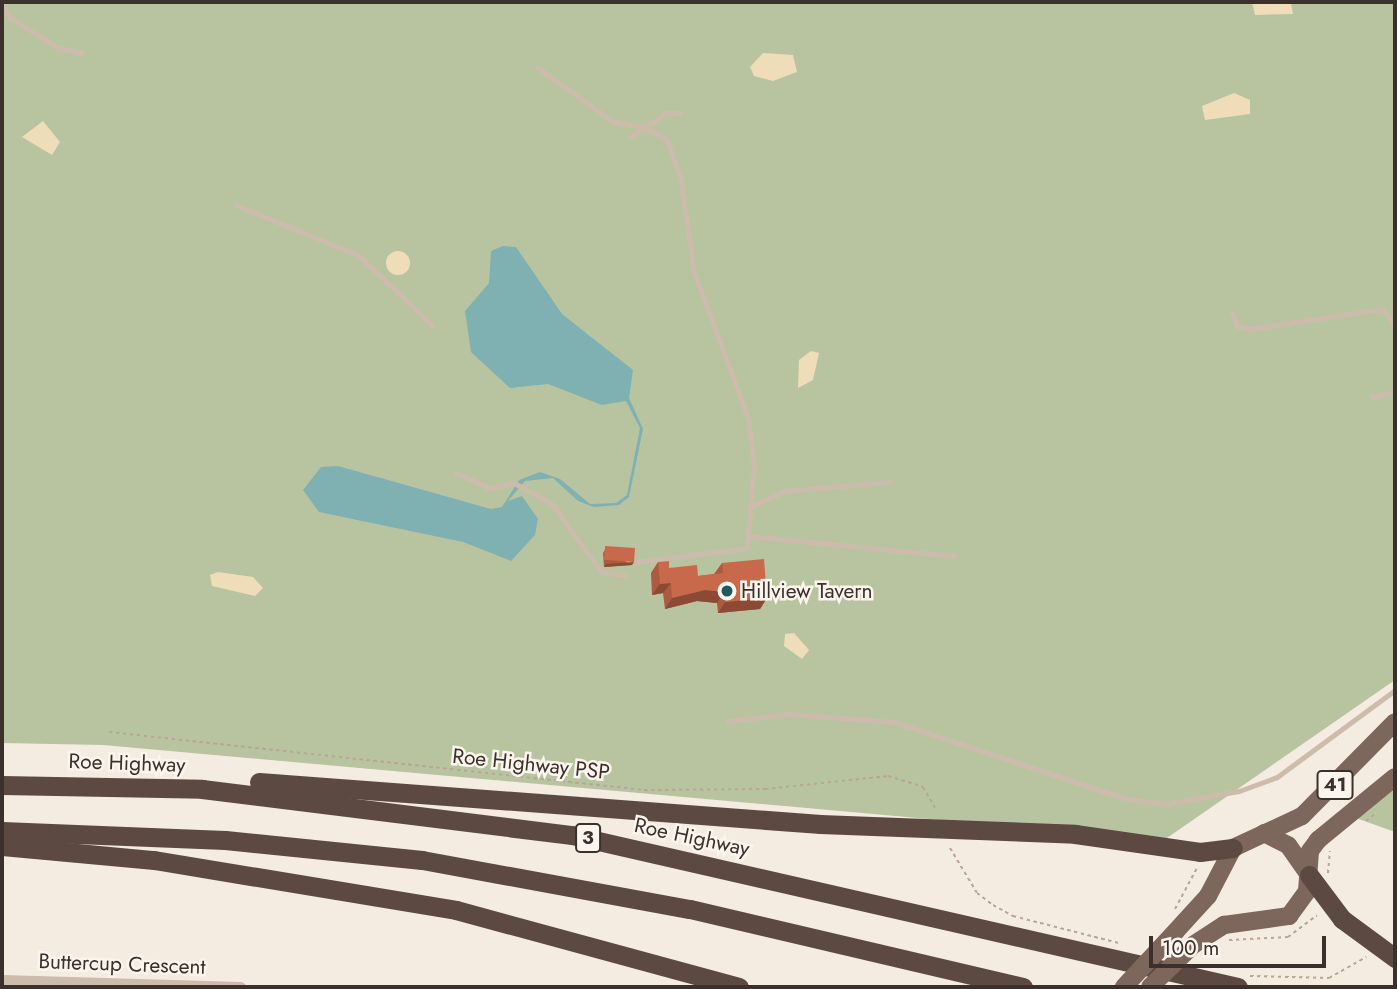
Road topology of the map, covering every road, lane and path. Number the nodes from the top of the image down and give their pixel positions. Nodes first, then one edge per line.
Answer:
1 (2, 3) edge
2 (83, 53) dead end
3 (537, 67) dead end
4 (680, 113) dead end
5 (644, 127) junction
6 (630, 137) dead end
7 (236, 205) dead end
8 (1232, 312) dead end
9 (432, 326) dead end
10 (1395, 327) edge
11 (1395, 392) edge
12 (1373, 397) dead end
13 (456, 473) dead end
14 (889, 482) dead end
15 (750, 507) junction
16 (749, 536) junction
17 (954, 556) dead end
18 (636, 562) edge
19 (625, 575) dead end
20 (1395, 690) edge
21 (728, 721) dead end
22 (1395, 722) edge
23 (109, 732) dead end
24 (1395, 777) edge
25 (41, 783) junction
26 (2, 785) edge
27 (1380, 807) dead end
28 (935, 808) dead end
29 (1364, 822) dead end
30 (2, 831) edge
31 (1264, 833) junction
32 (1334, 845) dead end
33 (2, 846) edge
34 (950, 848) dead end
35 (1233, 848) junction
36 (1309, 875) junction
37 (1333, 884) dead end
38 (1131, 946) dead end
39 (1366, 957) dead end
40 (1395, 958) edge
41 (1237, 980) edge
42 (6, 982) edge
43 (147, 986) edge
44 (241, 987) edge
45 (739, 987) edge
46 (1023, 987) edge
47 (1124, 987) edge
48 (1150, 987) edge

1 - 2 lane
3 - 5 lane
4 - 5 lane
5 - 6 lane
5 - 15 lane
7 - 9 lane
8 - 10 lane
11 - 12 lane
13 - 19 lane
14 - 15 lane
15 - 16 lane
16 - 17 lane
16 - 18 lane
20 - 21 lane
22 - 31 main road, 41
23 - 28 path, Roe Highway PSP
24 - 36 main road, 41
25 - 26 highway, Roe Highway / 3
25 - 35 highway
25 - 41 highway, Roe Highway / 3
27 - 29 path
30 - 46 highway
31 - 35 main road, 41
31 - 36 main road
32 - 37 path
33 - 45 highway
34 - 38 path
35 - 47 main road, bridge
36 - 40 highway
36 - 48 main road, 41, bridge
39 - 41 path
42 - 43 street, Buttercup Crescent
43 - 44 street, Buttercup Crescent

